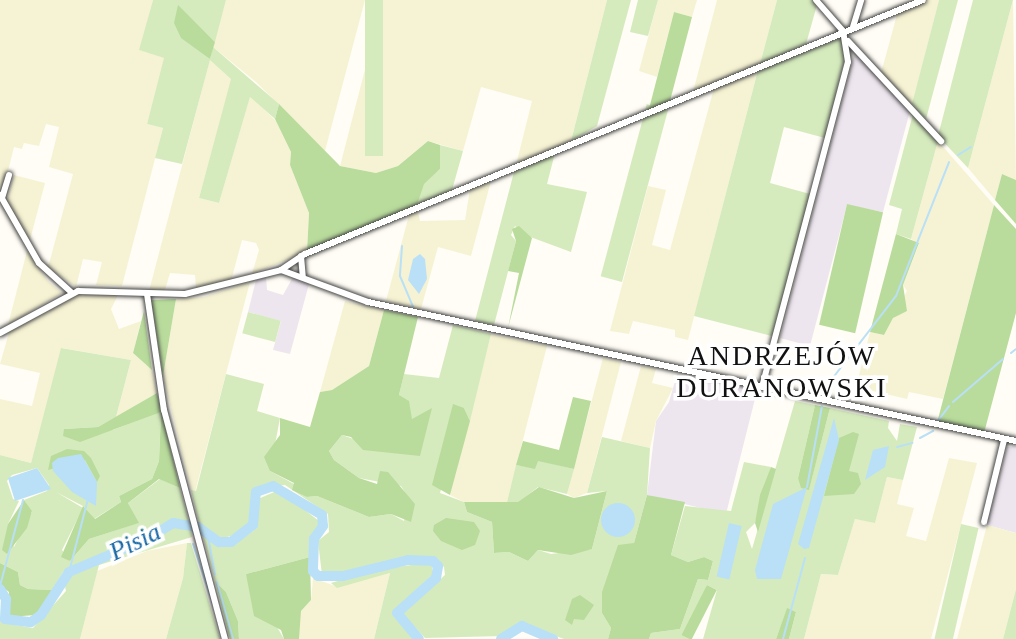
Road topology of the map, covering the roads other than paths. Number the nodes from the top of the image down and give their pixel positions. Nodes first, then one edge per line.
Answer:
1 (816, 0) edge
2 (861, 0) edge
3 (923, 0) edge
4 (853, 27) junction
5 (843, 31) junction
6 (848, 41) junction
7 (941, 141) dead end
8 (9, 175) dead end
9 (1, 196) edge
10 (302, 256) junction
11 (281, 270) junction
12 (303, 277) junction
13 (71, 292) junction
14 (147, 295) junction
15 (0, 333) edge
16 (762, 387) junction
17 (1004, 440) junction
18 (1016, 441) edge
19 (984, 522) dead end
20 (225, 639) edge

1 - 5 street
2 - 4 street
3 - 4 street
4 - 5 street
5 - 6 street
5 - 10 street
6 - 7 street
6 - 16 street
8 - 9 street
9 - 13 street
10 - 11 street
10 - 12 street
11 - 12 street
11 - 14 street
12 - 16 street
13 - 14 street
13 - 15 street
14 - 20 street
16 - 17 street
17 - 18 street
17 - 19 street

